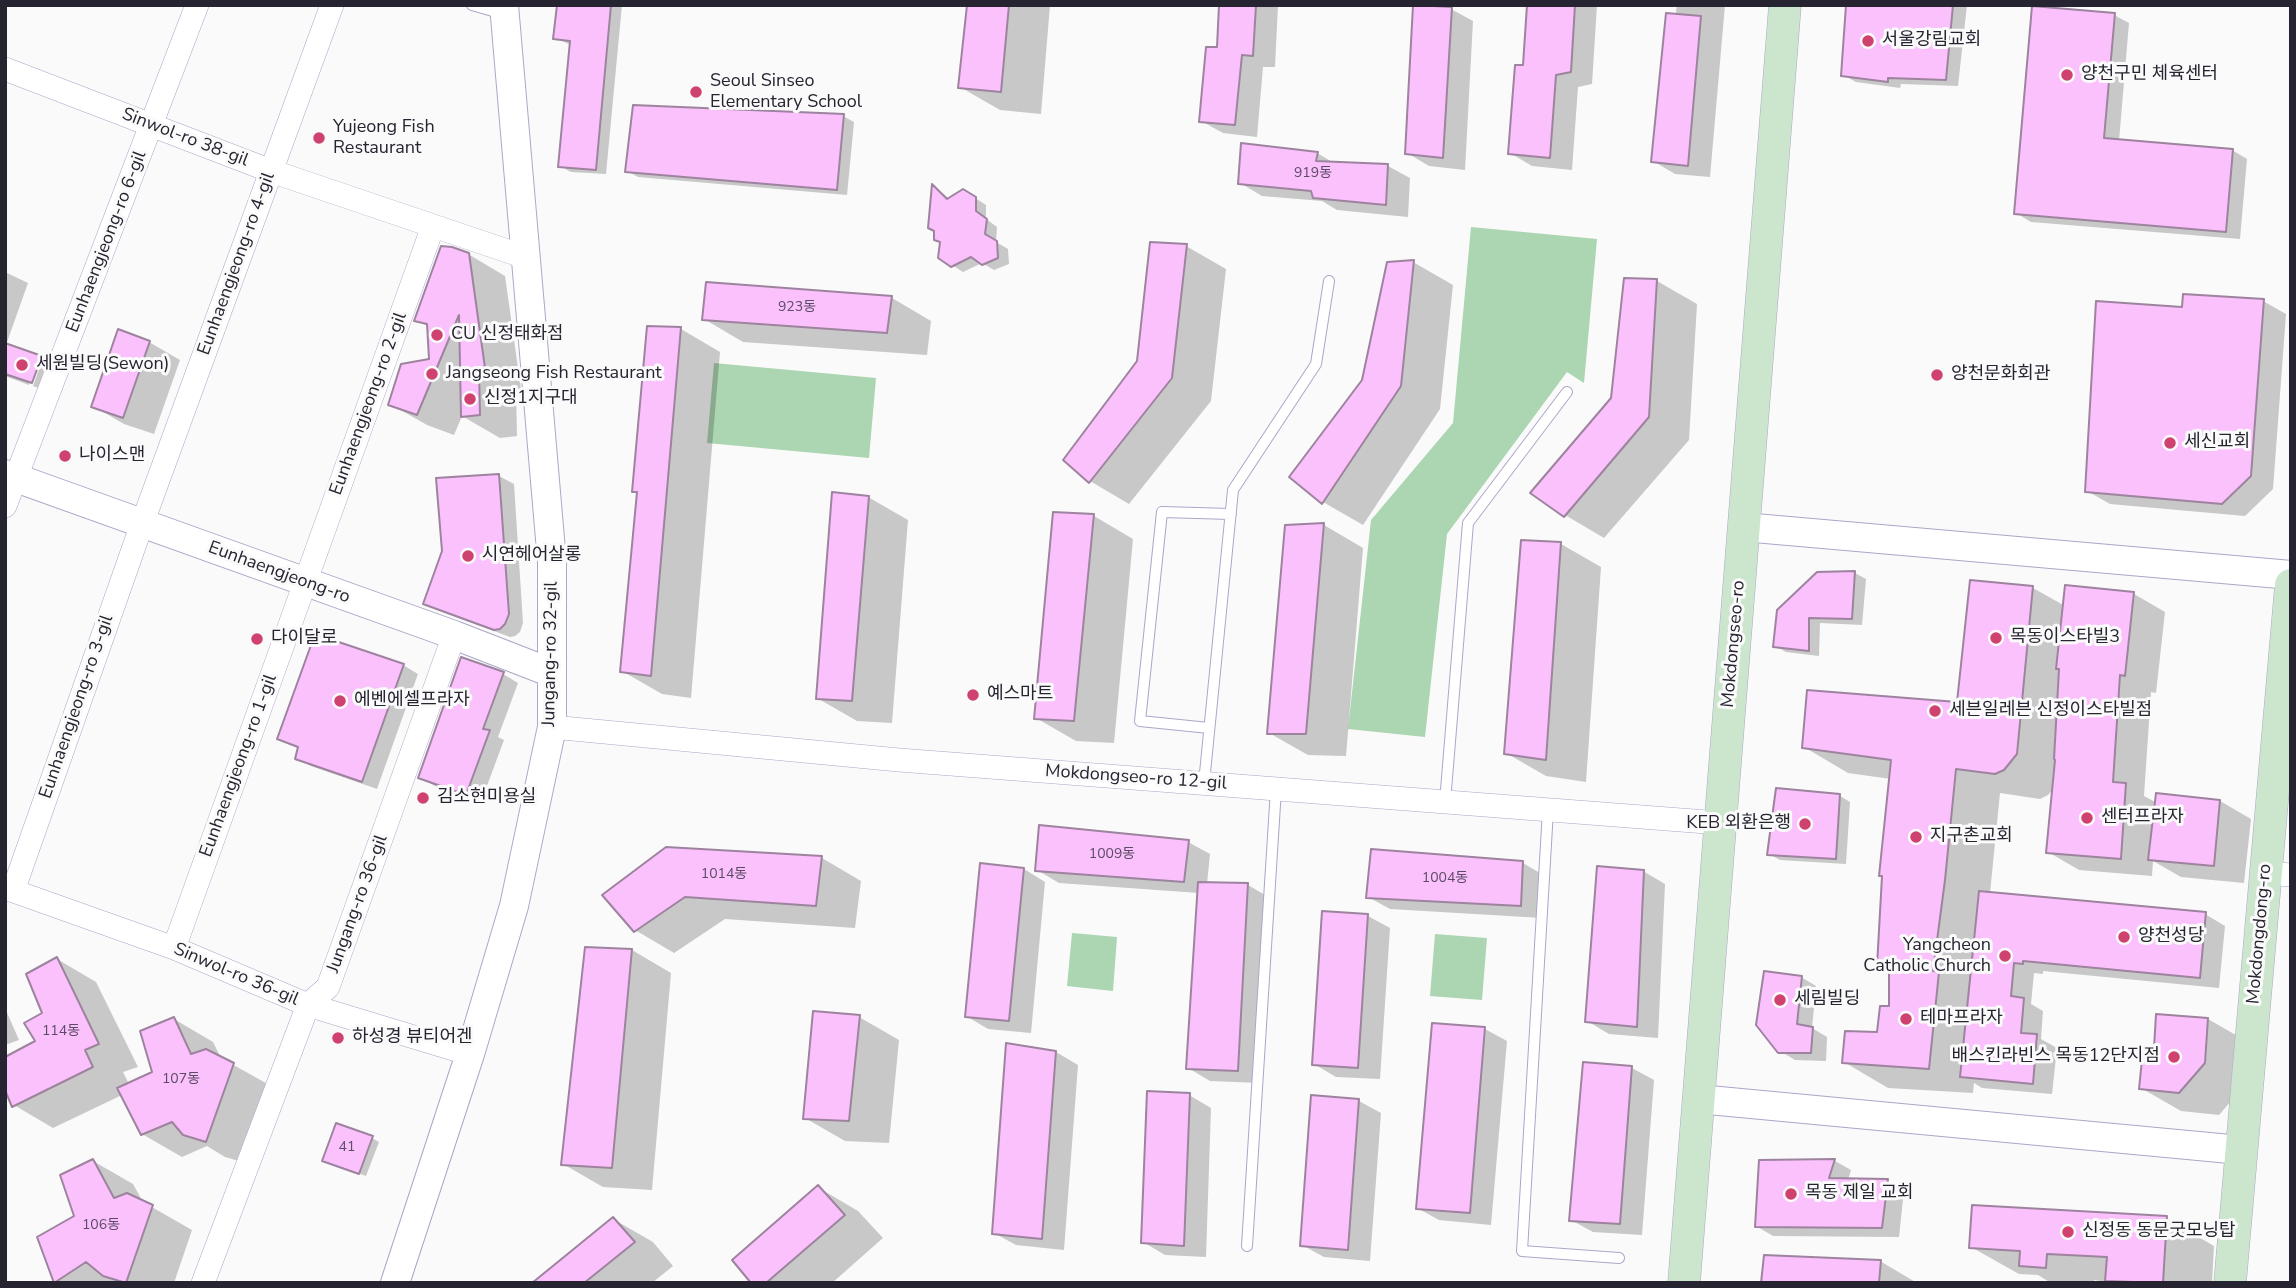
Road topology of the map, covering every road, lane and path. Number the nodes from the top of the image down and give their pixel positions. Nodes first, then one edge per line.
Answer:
1 (197, 5) edge
2 (332, 5) edge
3 (472, 5) edge
4 (1785, 5) edge
5 (504, 10) edge
6 (5, 69) edge
7 (152, 125) junction
8 (271, 171) junction
9 (433, 226) junction
10 (525, 257) junction
11 (1329, 281) dead end
12 (1567, 392) dead end
13 (10, 476) edge
14 (5, 506) edge
15 (1231, 514) junction
16 (142, 524) junction
17 (1743, 527) junction
18 (2291, 575) edge
19 (304, 583) junction
20 (2291, 585) edge
21 (454, 635) junction
22 (552, 673) junction
23 (552, 727) junction
24 (1209, 729) junction
25 (1204, 783) junction
26 (1276, 789) junction
27 (1445, 802) junction
28 (1548, 810) junction
29 (1720, 823) junction
30 (2278, 874) edge
31 (9, 889) edge
32 (174, 948) junction
33 (308, 1005) junction
34 (470, 1054) junction
35 (1698, 1099) junction
36 (2241, 1150) junction
37 (1247, 1246) dead end
38 (1619, 1258) dead end
39 (203, 1283) edge
40 (395, 1283) edge
41 (1684, 1283) edge
42 (2230, 1283) edge

1 - 7 street, Eunhaengjeong-ro 6-gil
2 - 8 street, Eunhaengjeong-ro 4-gil
3 - 5 lane
4 - 17 main road, Mokdongseo-ro
5 - 10 street, Jungang-ro 32-gil
6 - 7 street, Sinwol-ro 38-gil
7 - 8 street, Sinwol-ro 38-gil
7 - 13 street, Eunhaengjeong-ro 6-gil
8 - 9 street, Sinwol-ro 38-gil
8 - 16 street, Eunhaengjeong-ro 4-gil
9 - 10 street, Sinwol-ro 38-gil
9 - 19 street, Eunhaengjeong-ro 2-gil
10 - 22 street, Jungang-ro 32-gil
11 - 15 lane
12 - 27 lane
13 - 14 street, Eunhaengjeong-ro 6-gil
13 - 16 street, Eunhaengjeong-ro
15 - 24 lane
15 - 24 lane
16 - 19 street, Eunhaengjeong-ro
16 - 31 street, Eunhaengjeong-ro 3-gil
17 - 18 street
17 - 29 main road, Mokdongseo-ro
19 - 21 street, Eunhaengjeong-ro
19 - 32 street, Eunhaengjeong-ro 1-gil
20 - 30 main road, Mokdongdong-ro
21 - 22 street, Eunhaengjeong-ro
21 - 33 street, Jungang-ro 36-gil
22 - 23 street, Jungang-ro 32-gil
23 - 25 street, Mokdongseo-ro 12-gil
23 - 34 street, Jungang-ro 32-gil
24 - 25 lane
25 - 26 street, Mokdongseo-ro 12-gil
26 - 27 street, Mokdongseo-ro 12-gil
26 - 37 lane
27 - 28 street, Mokdongseo-ro 12-gil
28 - 29 street, Mokdongseo-ro 12-gil
28 - 38 lane
29 - 35 main road, Mokdongseo-ro
30 - 36 main road, Mokdongdong-ro
31 - 32 street, Sinwol-ro 36-gil
32 - 33 street, Sinwol-ro 36-gil
33 - 34 street, Sinwol-ro 36-gil
33 - 39 street, Jungang-ro 36-gil
34 - 40 street, Jungang-ro 32-gil
35 - 36 street
35 - 41 main road, Mokdongseo-ro
36 - 42 main road, Mokdongdong-ro

